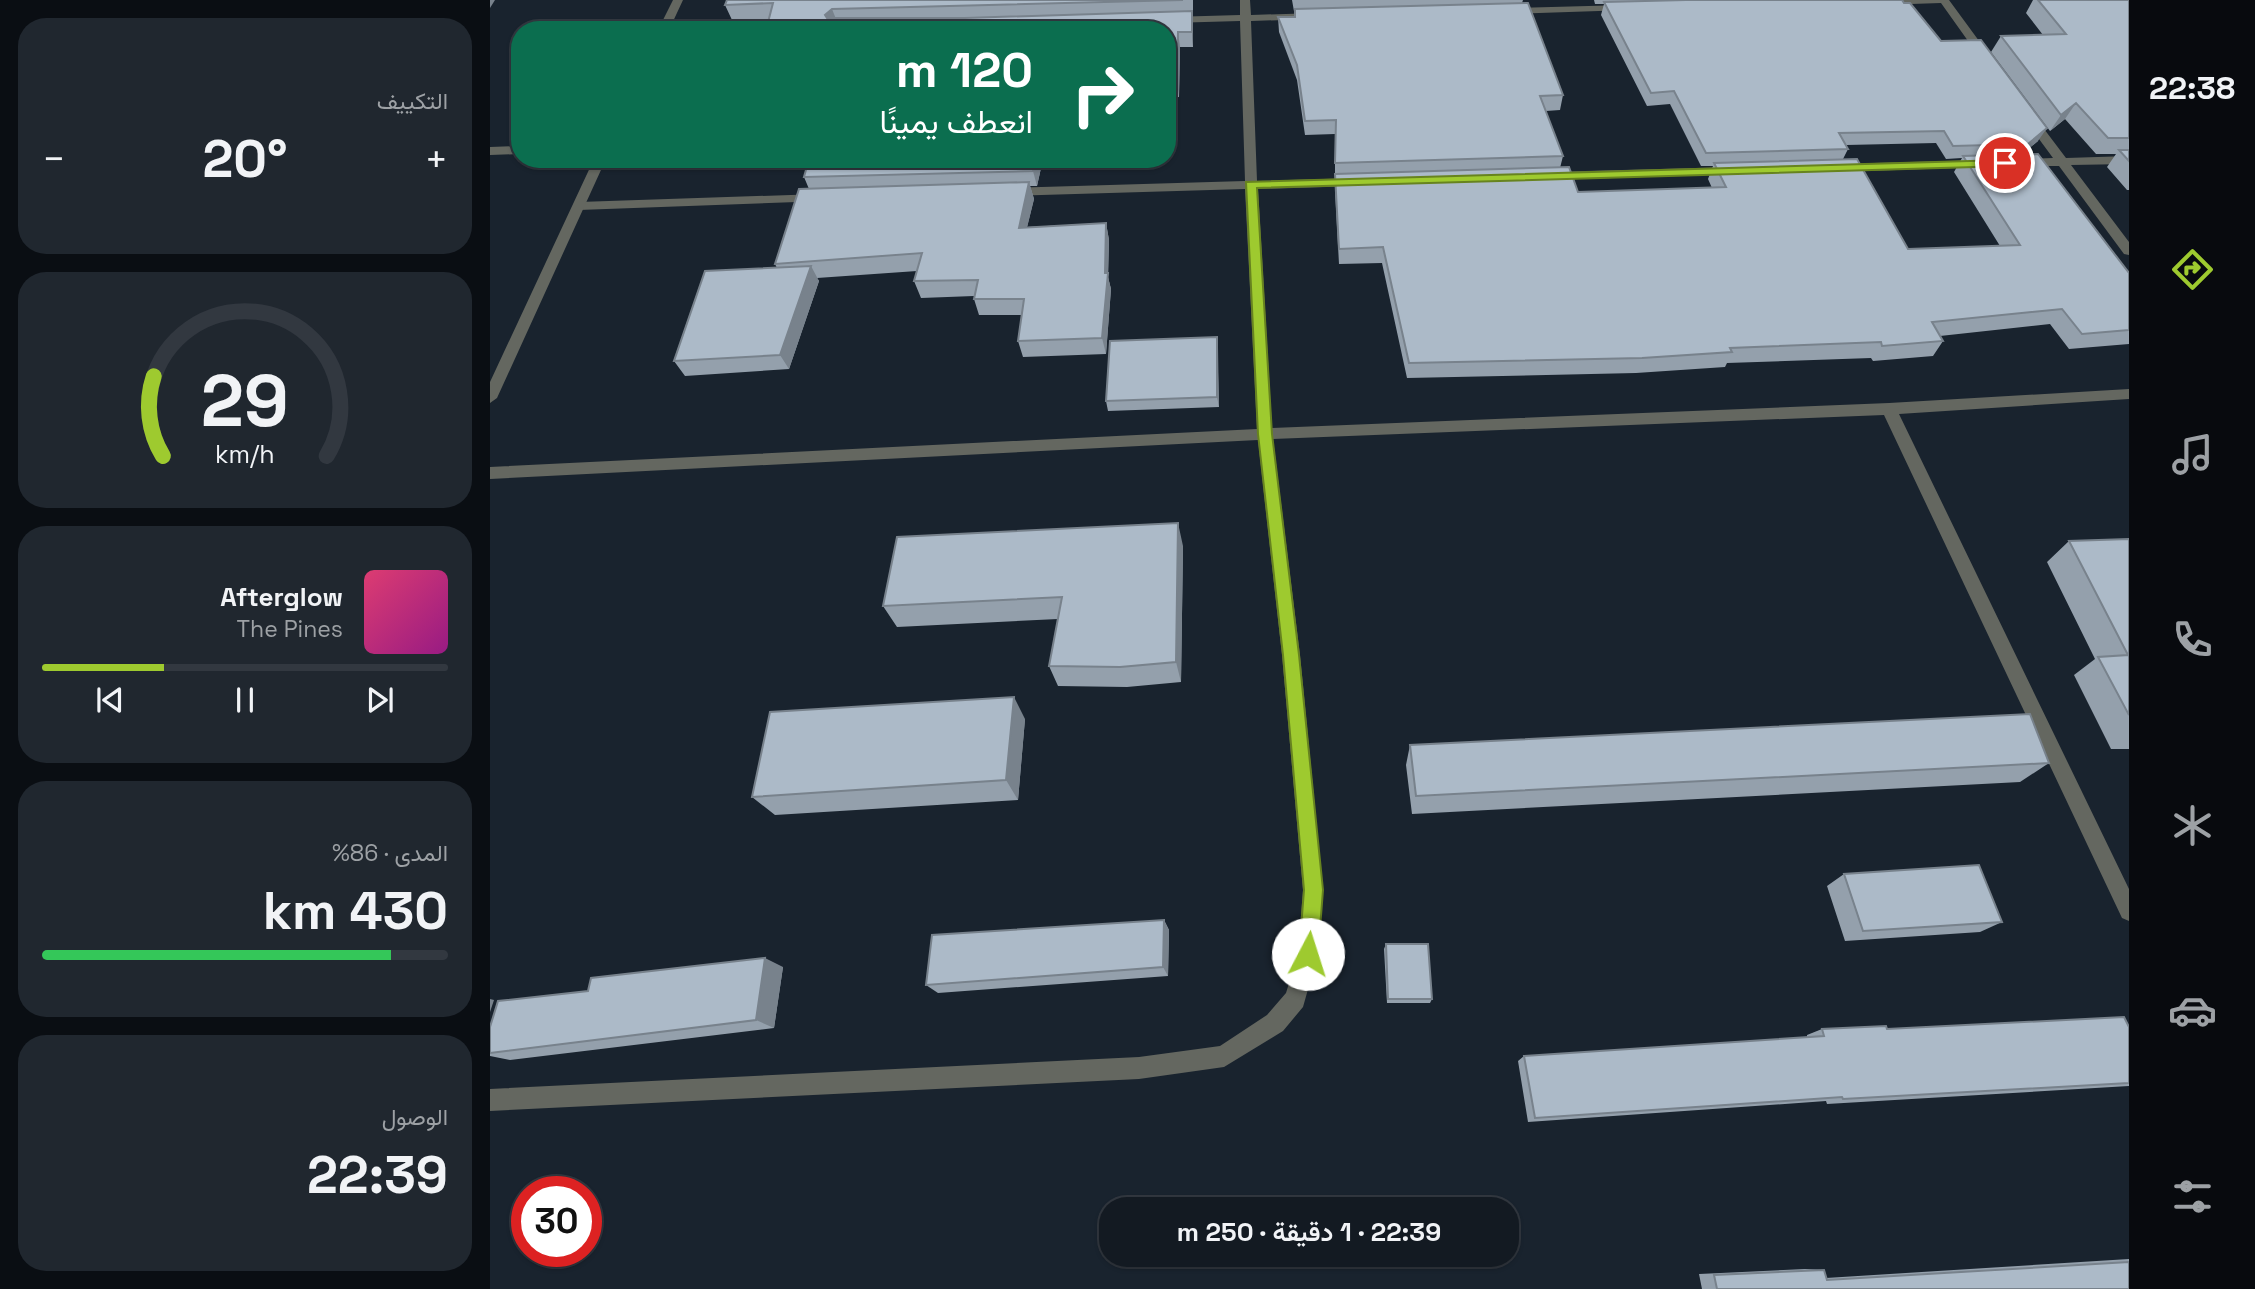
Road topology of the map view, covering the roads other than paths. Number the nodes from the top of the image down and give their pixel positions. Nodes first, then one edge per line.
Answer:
1 (678, 0) edge
2 (1944, 0) edge
3 (1874, 2) edge
4 (1637, 8) edge
5 (1246, 9) edge
6 (1497, 11) edge
7 (1330, 16) edge
8 (668, 21) edge
9 (1151, 21) edge
10 (1998, 75) edge
11 (2022, 108) edge
12 (511, 150) edge
13 (490, 151) edge
14 (2129, 160) edge
15 (2061, 161) junction
16 (596, 168) edge
17 (1823, 168) edge
18 (1753, 170) edge
19 (1530, 177) edge
20 (1376, 181) edge
21 (1251, 185) junction
22 (990, 193) edge
23 (839, 198) edge
24 (579, 206) junction
25 (2129, 251) edge
26 (495, 376) edge
27 (2129, 394) edge
28 (490, 398) edge
29 (1889, 409) junction
30 (1265, 434) junction
31 (490, 473) edge
32 (2129, 911) edge
33 (490, 1100) edge

1 - 8 street
2 - 3 street
2 - 10 street
4 - 6 street
5 - 7 street
5 - 9 street
5 - 21 street
11 - 15 street
12 - 13 street
14 - 15 street
15 - 17 street
15 - 25 street
16 - 24 street
18 - 19 street
20 - 21 street
21 - 22 street
21 - 30 street
23 - 24 street
24 - 26 street
26 - 28 street
27 - 29 street
29 - 30 street
29 - 32 street
30 - 31 street
30 - 33 street

